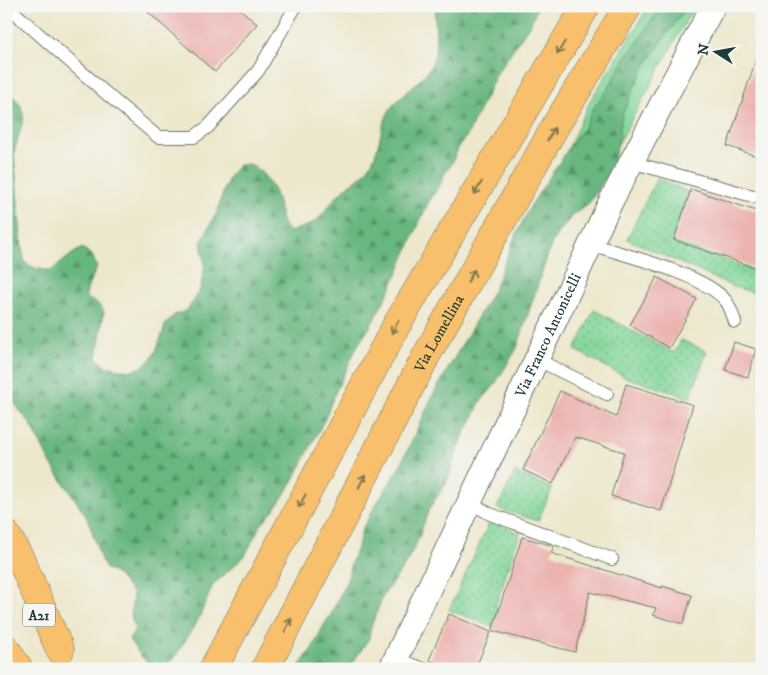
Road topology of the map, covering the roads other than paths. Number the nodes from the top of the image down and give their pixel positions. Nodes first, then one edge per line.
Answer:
1 (7, 6) edge
2 (296, 6) edge
3 (586, 6) edge
4 (628, 6) edge
5 (713, 6) edge
6 (631, 162) junction
7 (756, 198) dead end
8 (590, 244) junction
9 (735, 322) dead end
10 (536, 359) junction
11 (607, 394) dead end
12 (469, 502) junction
13 (6, 534) edge
14 (612, 559) dead end
15 (6, 562) edge
16 (6, 648) edge
17 (66, 660) edge
18 (216, 662) edge
19 (393, 664) edge
20 (19, 669) edge
21 (265, 669) edge
22 (424, 669) edge

1 - 2 lane
3 -> 18 main road
21 -> 4 main road, Via Lomellina
5 - 6 street, Via Franco Antonicelli
6 - 7 lane
6 - 8 street, Via Franco Antonicelli
8 - 9 lane
8 - 10 street, Via Franco Antonicelli
10 - 11 lane
10 - 12 street, Via Franco Antonicelli
12 - 14 lane
12 - 19 street, Via Franco Antonicelli
13 - 17 main road
15 - 17 main road, A21
16 - 20 main road
19 - 22 lane

